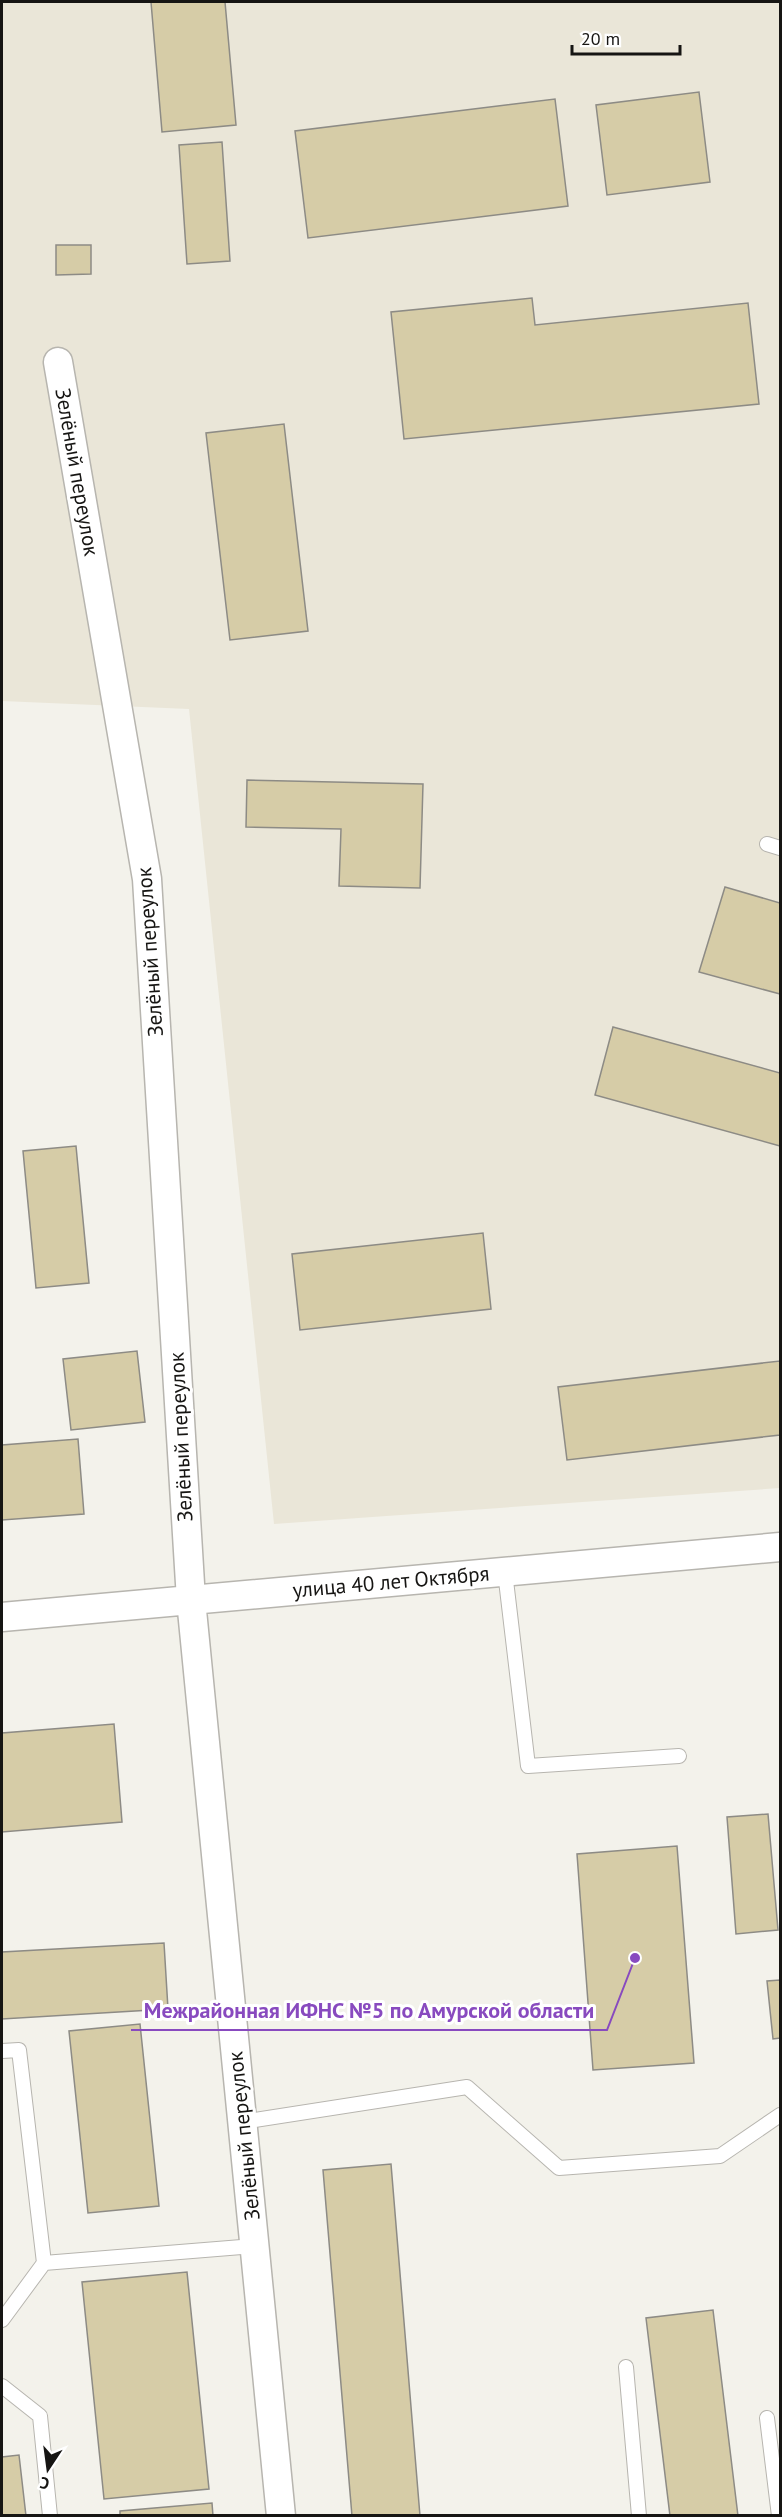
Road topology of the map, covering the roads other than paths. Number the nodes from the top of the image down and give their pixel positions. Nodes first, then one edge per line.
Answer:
1 (58, 362) dead end
2 (767, 844) dead end
3 (780, 848) edge
4 (780, 1547) edge
5 (506, 1572) junction
6 (191, 1600) junction
7 (2, 1617) edge
8 (679, 1756) dead end
9 (2, 2051) edge
10 (780, 2115) edge
11 (242, 2122) junction
12 (255, 2246) junction
13 (44, 2263) junction
14 (2, 2320) edge
15 (626, 2367) dead end
16 (2, 2386) edge
17 (767, 2418) dead end
18 (50, 2516) edge
19 (281, 2516) edge
20 (639, 2516) edge
21 (779, 2516) edge

1 - 6 street, Зелёный переулок
2 - 3 lane
4 - 5 street, улица 40 лет Октября
5 - 6 street, улица 40 лет Октября
5 - 8 lane
6 - 7 street, улица 40 лет Октября
6 - 11 street, Зелёный переулок
9 - 13 lane
10 - 11 lane
11 - 12 street, Зелёный переулок
12 - 13 lane
12 - 19 street, Зелёный переулок
13 - 14 lane
15 - 20 lane
16 - 18 lane
17 - 21 lane

